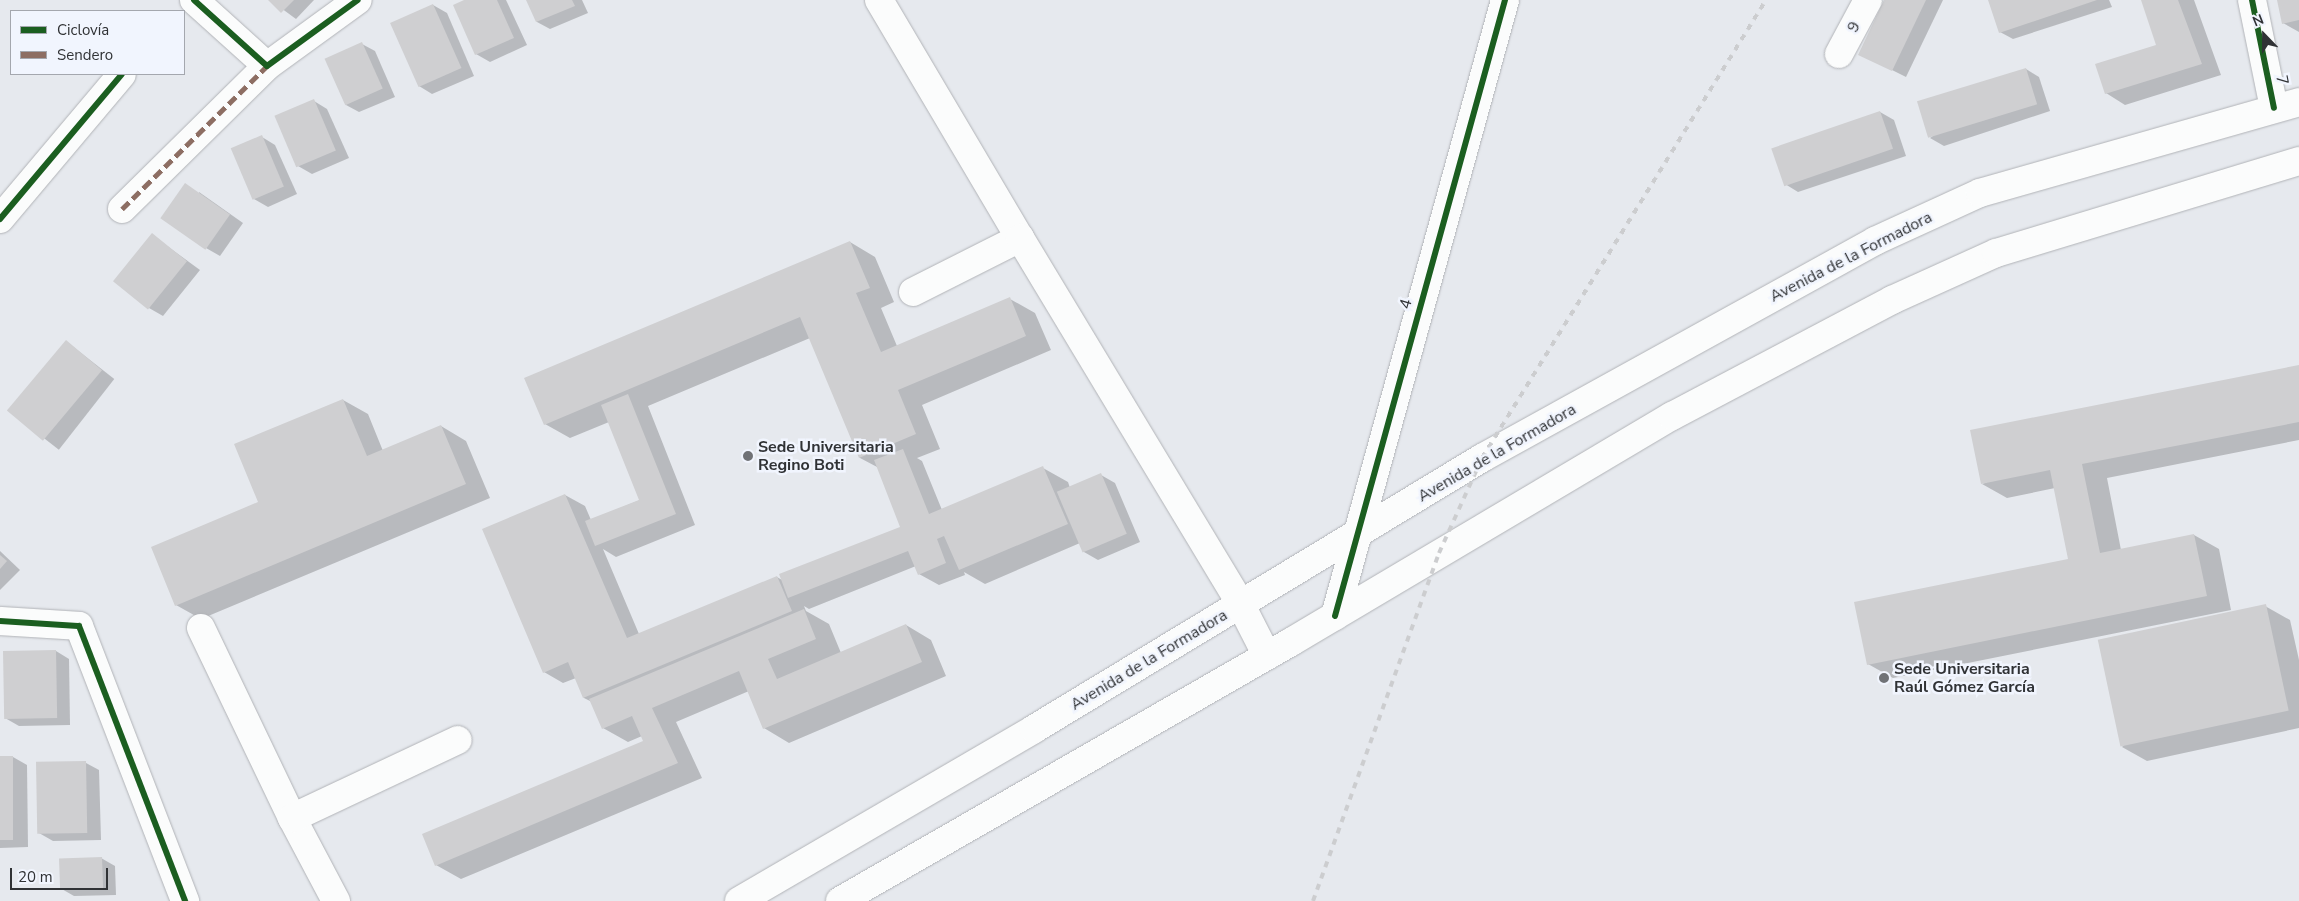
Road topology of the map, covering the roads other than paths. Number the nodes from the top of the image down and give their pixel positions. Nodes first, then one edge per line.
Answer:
1 (183, 0) edge
2 (194, 0) edge
3 (358, 0) edge
4 (879, 0) edge
5 (1505, 0) edge
6 (1868, 0) edge
7 (2252, 0) edge
8 (175, 10) edge
9 (1839, 54) dead end
10 (267, 66) junction
11 (121, 75) edge
12 (2286, 105) edge
13 (2299, 161) edge
14 (122, 209) dead end
15 (0, 219) edge
16 (1020, 238) junction
17 (913, 292) dead end
18 (1355, 537) junction
19 (1241, 605) junction
20 (1335, 616) junction
21 (0, 622) edge
22 (202, 628) dead end
23 (1266, 656) junction
24 (458, 740) dead end
25 (292, 818) junction
26 (185, 901) edge
27 (336, 901) edge
28 (739, 901) edge
29 (840, 901) edge

1 - 8 main road
2 - 10 main road
3 - 10 main road
4 - 16 main road
5 - 18 main road, 4
6 - 9 main road, 9
7 - 12 main road, 7
10 - 14 main road
11 - 15 main road
12 - 18 main road, Avenida de la Formadora
13 - 20 main road
16 - 17 main road
16 - 19 main road
18 - 19 main road, Avenida de la Formadora
18 - 20 main road, 4
19 - 23 main road
19 - 28 main road, Avenida de la Formadora
20 - 23 main road
21 - 26 main road
22 - 25 main road
23 - 29 main road
24 - 25 main road
25 - 27 main road

